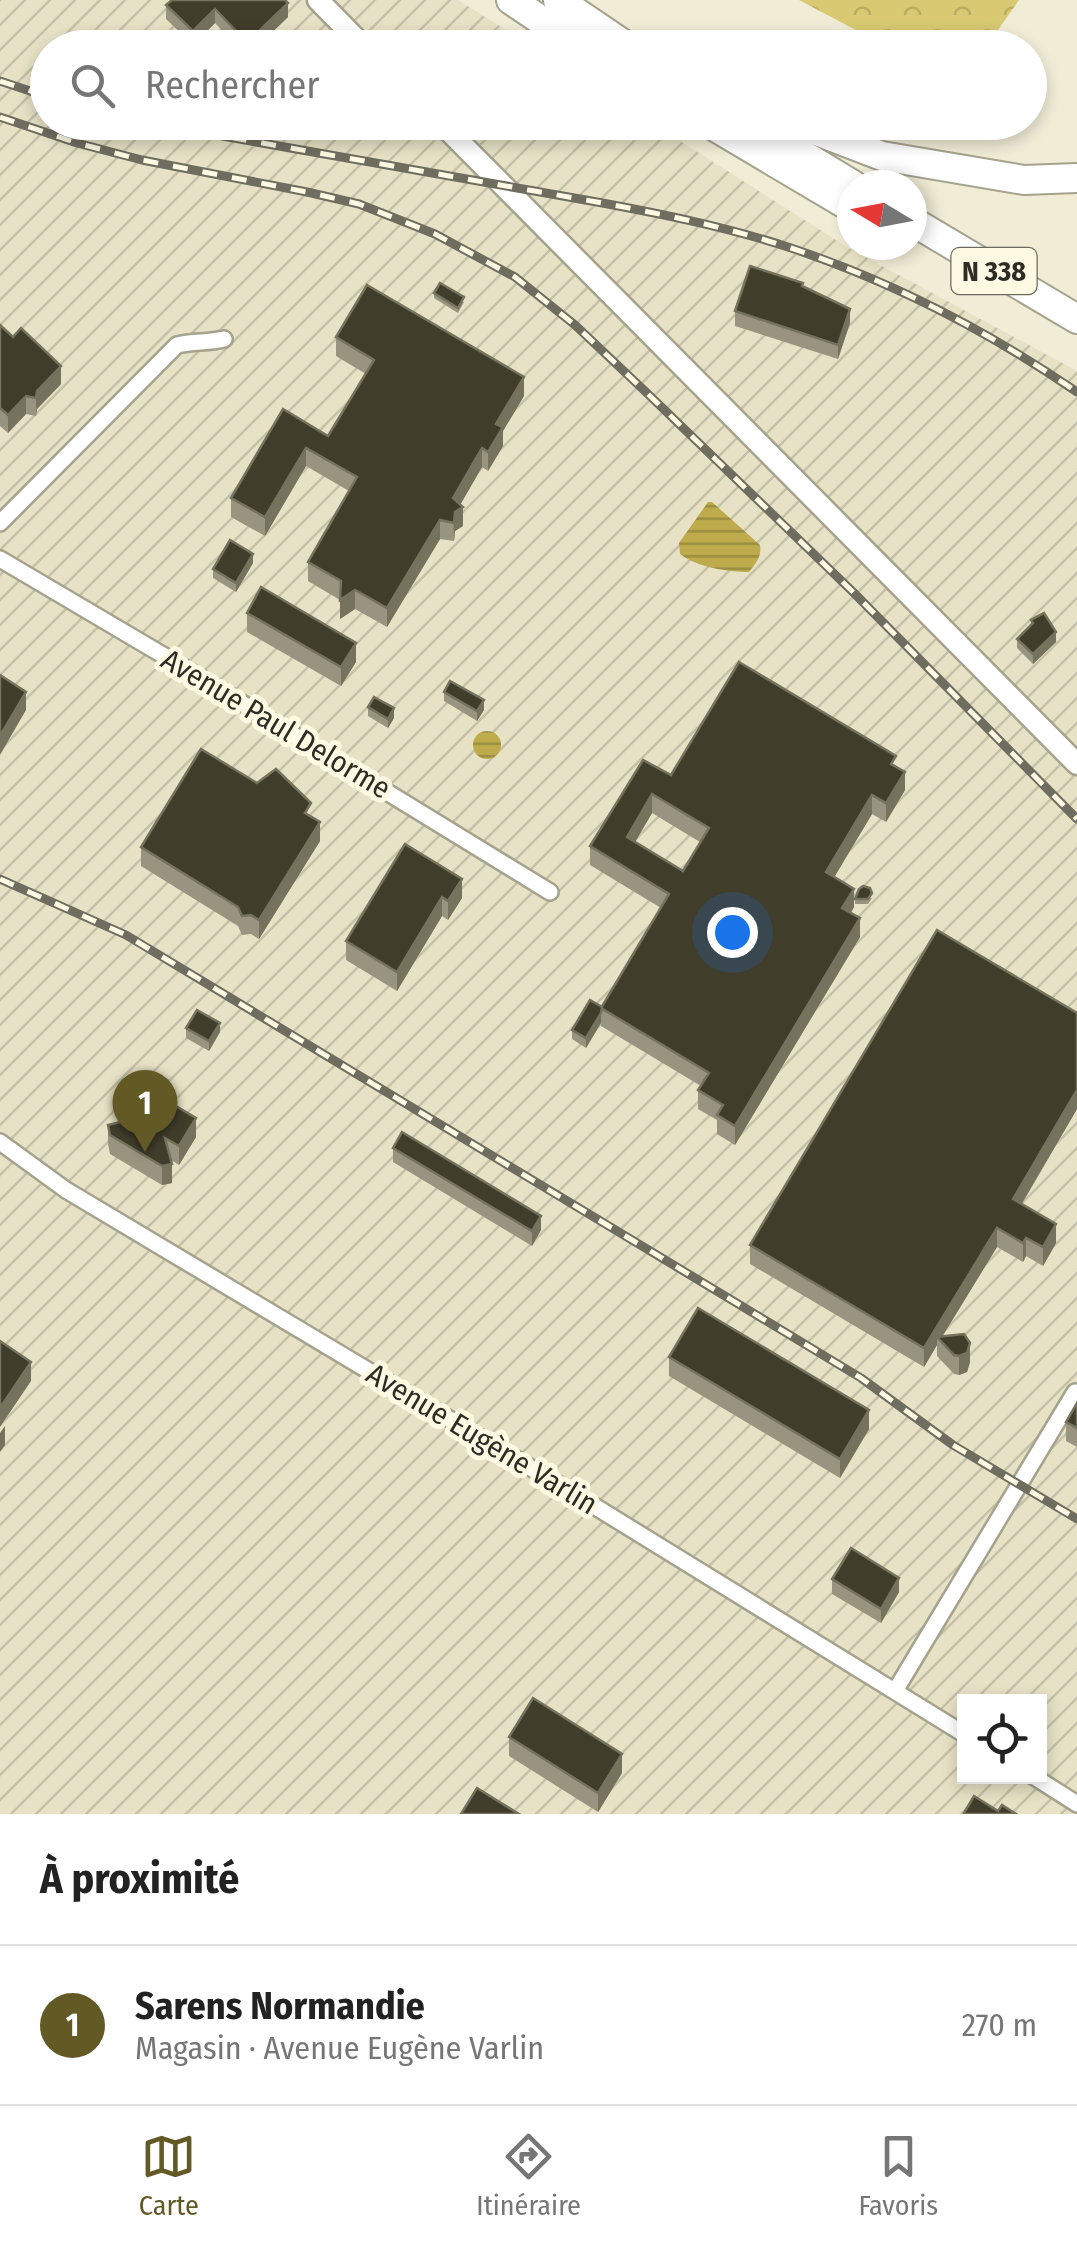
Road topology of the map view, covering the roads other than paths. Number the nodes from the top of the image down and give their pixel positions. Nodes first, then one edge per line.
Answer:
1 (318, 0) edge
2 (511, 0) edge
3 (558, 0) edge
4 (347, 30) edge
5 (555, 30) edge
6 (602, 30) edge
7 (458, 140) edge
8 (737, 140) edge
9 (778, 140) edge
10 (840, 140) edge
11 (837, 176) edge
12 (1077, 178) edge
13 (837, 199) edge
14 (927, 230) edge
15 (927, 252) edge
16 (1077, 319) edge
17 (224, 338) dead end
18 (1077, 340) edge
19 (0, 523) edge
20 (0, 560) edge
21 (1077, 764) edge
22 (550, 892) dead end
23 (0, 1142) edge
24 (1075, 1392) edge
25 (895, 1692) junction
26 (957, 1730) edge
27 (1046, 1784) edge
28 (1077, 1804) edge

1 - 4 street
2 - 5 highway
3 - 6 highway
7 - 21 street
8 - 13 highway
9 - 11 highway
10 - 12 highway
14 - 16 highway, N 338
15 - 18 highway, N 338
17 - 19 street
20 - 22 street, Avenue Paul Delorme
23 - 25 street, Avenue Eugène Varlin
24 - 25 street
25 - 26 street, Avenue Eugène Varlin
27 - 28 street

